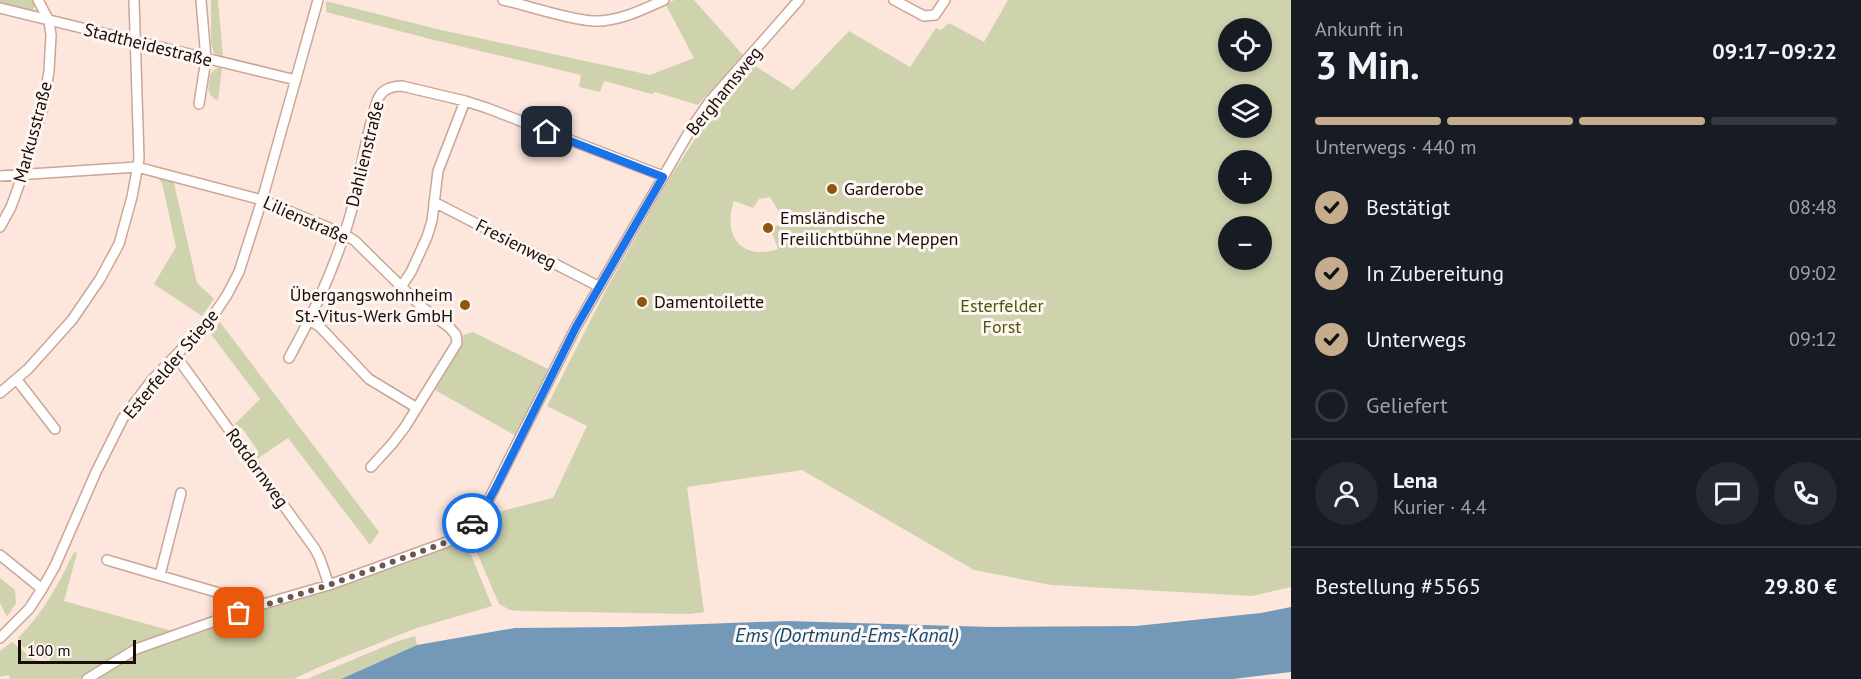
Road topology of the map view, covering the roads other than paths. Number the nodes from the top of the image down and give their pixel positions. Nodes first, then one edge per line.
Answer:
1 (38, 0) edge
2 (134, 0) edge
3 (201, 0) edge
4 (318, 0) edge
5 (506, 0) edge
6 (664, 0) edge
7 (799, 0) edge
8 (894, 0) edge
9 (945, 0) edge
10 (0, 8) edge
11 (49, 21) junction
12 (136, 42) junction
13 (206, 59) junction
14 (296, 80) junction
15 (465, 101) junction
16 (200, 104) dead end
17 (137, 168) junction
18 (23, 174) junction
19 (0, 176) edge
20 (663, 177) junction
21 (262, 200) junction
22 (434, 202) junction
23 (0, 227) edge
24 (344, 234) junction
25 (598, 286) junction
26 (401, 287) junction
27 (310, 320) junction
28 (176, 356) junction
29 (289, 358) dead end
30 (16, 380) junction
31 (0, 393) edge
32 (417, 408) junction
33 (55, 429) dead end
34 (371, 467) dead end
35 (182, 493) dead end
36 (0, 555) edge
37 (107, 560) dead end
38 (160, 575) junction
39 (329, 585) junction
40 (42, 589) junction
41 (260, 605) junction
42 (0, 638) edge
43 (87, 679) edge

1 - 11 street, Markusstraße
2 - 12 street
3 - 13 street
4 - 14 street, Esterfelder Stiege
5 - 6 street
7 - 20 street, Berghamsweg
8 - 9 street
10 - 11 street, Stadtheidestraße
11 - 12 street, Stadtheidestraße
11 - 18 street, Markusstraße
12 - 13 street, Stadtheidestraße
12 - 17 street
13 - 14 street, Stadtheidestraße
13 - 16 street
14 - 21 street, Esterfelder Stiege
15 - 20 street, Dahlienstraße
15 - 22 street
15 - 24 street, Dahlienstraße
17 - 18 street, Lilienstraße
17 - 21 street, Lilienstraße
17 - 30 street
18 - 19 street, Lilienstraße
18 - 23 street, Markusstraße
20 - 25 street, Berghamsweg
21 - 24 street, Lilienstraße
21 - 28 street, Esterfelder Stiege
22 - 25 street, Fresienweg
22 - 26 street
24 - 26 street, Lilienstraße
24 - 27 street, Dahlienstraße
25 - 39 street, Berghamsweg
26 - 32 street, Lilienstraße
27 - 29 street, Dahlienstraße
27 - 32 street
28 - 39 street, Rotdornweg
28 - 40 street, Esterfelder Stiege
30 - 31 street
30 - 33 street
32 - 34 street, Lilienstraße
35 - 38 street
36 - 40 street
37 - 38 street
38 - 41 street
39 - 41 street, Berghamsweg
40 - 42 street, Esterfelder Stiege
41 - 43 street, Berghamsweg

